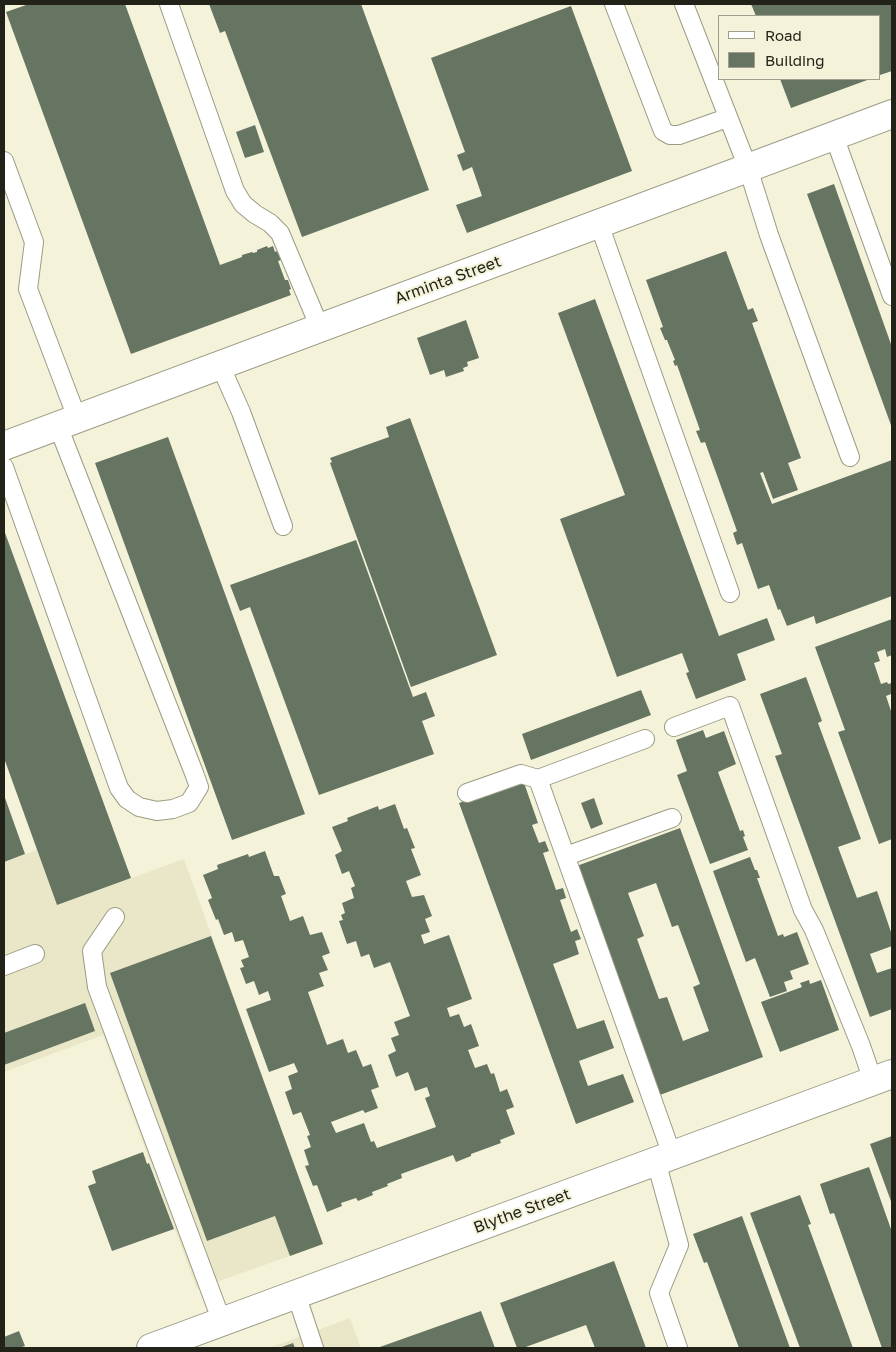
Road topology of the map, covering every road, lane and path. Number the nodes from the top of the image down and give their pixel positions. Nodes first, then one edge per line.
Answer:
1 (169, 4) edge
2 (614, 4) edge
3 (684, 4) edge
4 (892, 114) edge
5 (727, 118) junction
6 (834, 136) junction
7 (4, 161) edge
8 (748, 168) junction
9 (599, 224) junction
10 (892, 296) edge
11 (320, 328) junction
12 (220, 365) junction
13 (68, 422) junction
14 (4, 446) edge
15 (850, 457) dead end
16 (4, 467) edge
17 (283, 526) dead end
18 (730, 593) dead end
19 (674, 727) dead end
20 (645, 739) dead end
21 (538, 779) junction
22 (467, 793) dead end
23 (672, 818) dead end
24 (566, 856) junction
25 (115, 918) dead end
26 (35, 954) dead end
27 (4, 966) edge
28 (883, 1078) edge
29 (664, 1158) junction
30 (296, 1294) junction
31 (222, 1322) junction
32 (161, 1347) edge
33 (314, 1348) edge
34 (678, 1348) edge

1 - 11 lane
2 - 5 lane
3 - 5 lane
4 - 6 street, Arminta Street
5 - 8 lane
6 - 8 street, Arminta Street
6 - 10 lane
7 - 13 lane
8 - 9 street, Arminta Street
8 - 15 lane
9 - 11 street, Arminta Street
9 - 18 lane
11 - 12 street, Arminta Street
12 - 13 street, Arminta Street
12 - 17 lane
13 - 14 street, Arminta Street
13 - 16 lane
19 - 28 lane
20 - 21 lane
21 - 22 lane
21 - 24 lane
23 - 24 lane
24 - 29 lane
25 - 31 lane
26 - 27 lane
28 - 29 street, Blythe Street
29 - 30 street, Blythe Street
29 - 34 lane
30 - 31 street, Blythe Street
30 - 33 lane
31 - 32 street, Blythe Street

